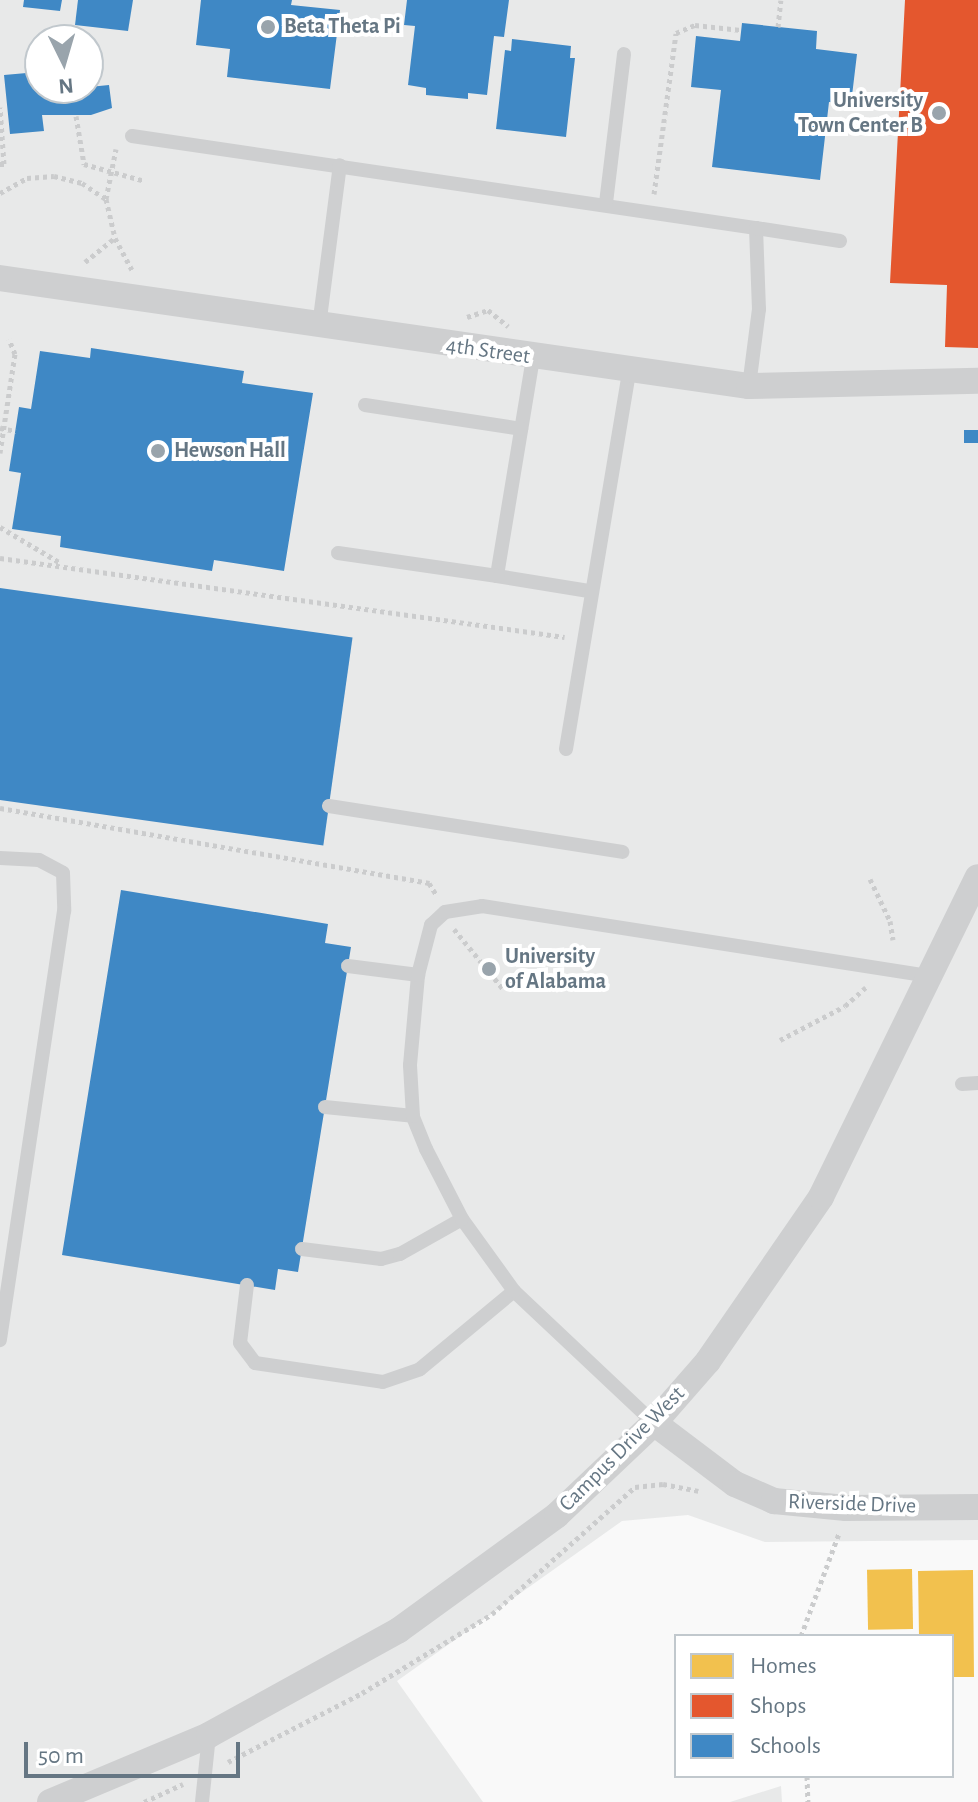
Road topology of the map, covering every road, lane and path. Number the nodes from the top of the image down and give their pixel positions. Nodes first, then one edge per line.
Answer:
1 (781, 0) edge
2 (778, 27) dead end
3 (741, 30) dead end
4 (624, 54) dead end
5 (3, 107) edge
6 (76, 116) dead end
7 (132, 136) dead end
8 (116, 148) dead end
9 (0, 164) edge
10 (340, 165) junction
11 (112, 175) junction
12 (145, 181) dead end
13 (0, 193) edge
14 (106, 199) junction
15 (606, 203) junction
16 (652, 210) junction
17 (756, 228) junction
18 (115, 238) junction
19 (840, 241) dead end
20 (76, 266) dead end
21 (134, 275) dead end
22 (0, 278) edge
23 (459, 323) dead end
24 (319, 326) junction
25 (510, 330) dead end
26 (9, 339) dead end
27 (533, 358) junction
28 (629, 371) junction
29 (978, 381) edge
30 (749, 386) junction
31 (365, 405) dead end
32 (2, 429) edge
33 (521, 429) junction
34 (16, 431) dead end
35 (0, 453) edge
36 (0, 527) edge
37 (338, 553) dead end
38 (0, 558) edge
39 (60, 563) junction
40 (497, 576) junction
41 (589, 591) junction
42 (582, 639) junction
43 (566, 749) dead end
44 (329, 806) dead end
45 (0, 808) edge
46 (622, 852) dead end
47 (0, 858) edge
48 (978, 877) edge
49 (870, 879) dead end
50 (439, 899) dead end
51 (453, 928) dead end
52 (893, 940) dead end
53 (348, 966) dead end
54 (418, 975) junction
55 (930, 976) junction
56 (867, 986) dead end
57 (504, 990) dead end
58 (780, 1040) dead end
59 (978, 1083) edge
60 (962, 1084) dead end
61 (325, 1107) dead end
62 (413, 1116) junction
63 (462, 1219) junction
64 (302, 1249) dead end
65 (247, 1285) dead end
66 (514, 1291) junction
67 (0, 1340) edge
68 (654, 1423) junction
69 (707, 1493) dead end
70 (978, 1507) edge
71 (846, 1508) junction
72 (825, 1533) dead end
73 (838, 1535) junction
74 (802, 1634) edge
75 (209, 1735) junction
76 (206, 1774) junction
77 (807, 1778) edge
78 (50, 1802) edge
79 (144, 1802) edge
80 (202, 1802) edge
81 (808, 1802) edge

1 - 2 path
3 - 16 path
4 - 15 lane
5 - 9 path
6 - 11 path
7 - 10 lane
8 - 11 path
10 - 15 lane
10 - 24 lane
11 - 12 path
11 - 14 path
13 - 14 path
14 - 18 path
15 - 16 lane
16 - 17 lane
17 - 19 lane
17 - 30 lane
18 - 20 path
18 - 21 path
22 - 24 street, 4th Street
23 - 25 path
24 - 27 street, 4th Street
26 - 32 path
27 - 28 street, 4th Street
27 - 33 lane
28 - 30 street, 4th Street
28 - 41 lane
29 - 30 street, 4th Street
31 - 33 lane
32 - 34 path
32 - 35 path
33 - 40 lane
36 - 39 path
37 - 40 lane
38 - 39 path
39 - 42 path
40 - 41 lane
41 - 42 lane
42 - 43 lane
44 - 46 lane
45 - 50 path
47 - 67 lane
48 - 55 street, Campus Drive West
49 - 52 path
51 - 57 path
53 - 54 lane
54 - 55 lane
54 - 62 lane
55 - 68 street, Campus Drive West
56 - 58 path
59 - 60 lane
61 - 62 lane
62 - 63 lane
63 - 64 lane
63 - 66 lane
65 - 66 lane
66 - 68 lane
68 - 71 street, Riverside Drive
68 - 75 street, Campus Drive West
69 - 76 path
70 - 71 street, Riverside Drive
71 - 73 path
72 - 73 path
73 - 74 path
75 - 76 lane
75 - 78 street, Campus Drive West
76 - 79 path
76 - 80 lane
77 - 81 path

